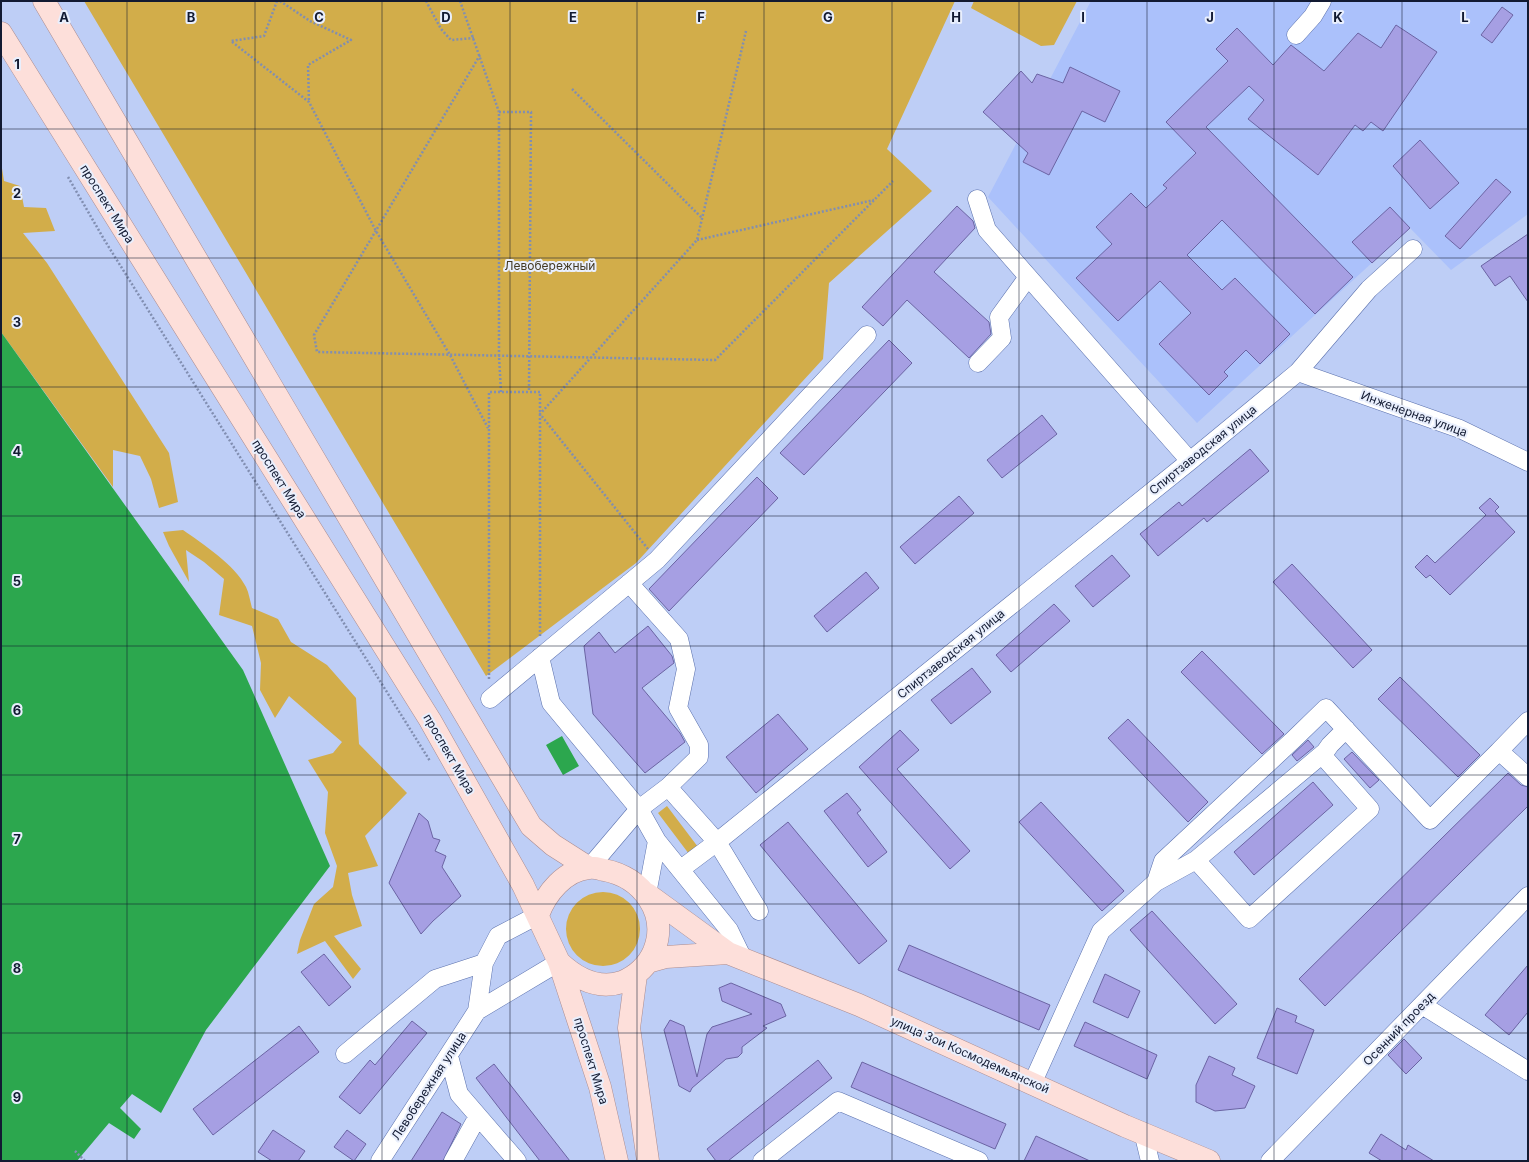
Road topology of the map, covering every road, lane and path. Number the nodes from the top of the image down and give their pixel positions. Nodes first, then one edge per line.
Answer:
1 (44, 1) edge
2 (279, 1) edge
3 (426, 1) edge
4 (460, 1) edge
5 (1322, 1) edge
6 (746, 31) dead end
7 (1296, 35) dead end
8 (474, 38) junction
9 (5, 41) edge
10 (480, 54) junction
11 (572, 89) dead end
12 (309, 102) junction
13 (499, 112) junction
14 (65, 172) dead end
15 (893, 181) dead end
16 (977, 199) dead end
17 (874, 200) junction
18 (702, 218) junction
19 (376, 231) junction
20 (697, 240) junction
21 (1413, 249) dead end
22 (1028, 277) junction
23 (867, 335) dead end
24 (450, 355) junction
25 (499, 356) junction
26 (531, 356) junction
27 (590, 358) junction
28 (978, 363) dead end
29 (1298, 372) junction
30 (501, 392) junction
31 (529, 392) junction
32 (540, 414) junction
33 (489, 431) junction
34 (1190, 461) junction
35 (1528, 462) edge
36 (657, 560) junction
37 (629, 583) junction
38 (540, 657) junction
39 (490, 699) joint
40 (1528, 721) edge
41 (1346, 729) junction
42 (1499, 750) junction
43 (1322, 755) junction
44 (430, 761) dead end
45 (1528, 777) edge
46 (668, 787) junction
47 (639, 809) junction
48 (657, 841) junction
49 (717, 842) junction
50 (1196, 860) junction
51 (589, 868) junction
52 (681, 869) junction
53 (1156, 882) junction
54 (647, 894) junction
55 (1528, 896) edge
56 (759, 911) dead end
57 (538, 915) junction
58 (736, 956) junction
59 (559, 962) junction
60 (484, 963) junction
61 (642, 968) junction
62 (1422, 1005) junction
63 (477, 1011) junction
64 (345, 1054) dead end
65 (449, 1056) junction
66 (1528, 1071) edge
67 (1032, 1084) junction
68 (478, 1116) junction
69 (1143, 1132) junction
70 (75, 1151) dead end
71 (85, 1161) edge
72 (380, 1161) edge
73 (453, 1161) edge
74 (517, 1161) edge
75 (617, 1161) edge
76 (648, 1161) edge
77 (762, 1161) edge
78 (979, 1161) edge
79 (1150, 1161) edge
80 (1209, 1161) edge
81 (1270, 1161) edge

1 - 51 main road
2 - 12 path
2 - 12 path
3 - 8 path
4 - 8 path
5 - 7 street
6 - 18 path
8 - 10 path
9 - 57 main road, проспект Мира
10 - 13 path
10 - 19 path
11 - 18 path
12 - 19 path
13 - 25 path
13 - 26 path
14 - 44 path
15 - 17 path
16 - 22 street
17 - 20 path
17 - 27 path
18 - 20 path
19 - 24 path
19 - 24 path
20 - 27 path
21 - 29 street, Спиртзаводская улица
22 - 28 street
22 - 34 street
23 - 36 street
24 - 25 path
24 - 33 path
25 - 26 path
25 - 30 path
26 - 27 path
26 - 31 path
27 - 32 path
29 - 34 street, Спиртзаводская улица
29 - 35 street, Инженерная улица
30 - 31 path
30 - 33 path
31 - 32 path
32 - 36 path
32 - 38 path
33 - 39 path
34 - 49 street, Спиртзаводская улица
36 - 37 street
37 - 38 street
37 - 46 street
38 - 39 street
38 - 47 street
40 - 42 street
41 - 42 street
41 - 43 street
41 - 53 street
42 - 45 street
43 - 50 street
43 - 50 street
46 - 47 street
46 - 49 street
47 - 48 street
47 - 51 street
48 - 52 street
48 - 54 street
49 - 52 street, Спиртзаводская улица
49 - 56 street
50 - 53 street
51 - 54 main road
51 - 57 main road
52 - 58 street
53 - 67 street
54 - 58 main road, улица Зои Космодемьянской
54 - 61 main road
55 - 62 street, Осенний проезд
57 - 59 main road
57 - 60 street, Левобережная улица
58 - 61 main road, улица Зои Космодемьянской
58 - 67 main road, улица Зои Космодемьянской
59 - 61 main road
59 - 63 street, Левобережная улица
59 - 75 main road, проспект Мира
60 - 63 street, Левобережная улица
60 - 64 street
61 - 76 main road
62 - 66 street
62 - 81 street, Осенний проезд
63 - 65 street, Левобережная улица
65 - 68 street
65 - 72 street, Левобережная улица
67 - 69 main road, улица Зои Космодемьянской
68 - 73 street
68 - 74 street
69 - 79 street
69 - 80 main road, улица Зои Космодемьянской
70 - 71 path
77 - 78 street

